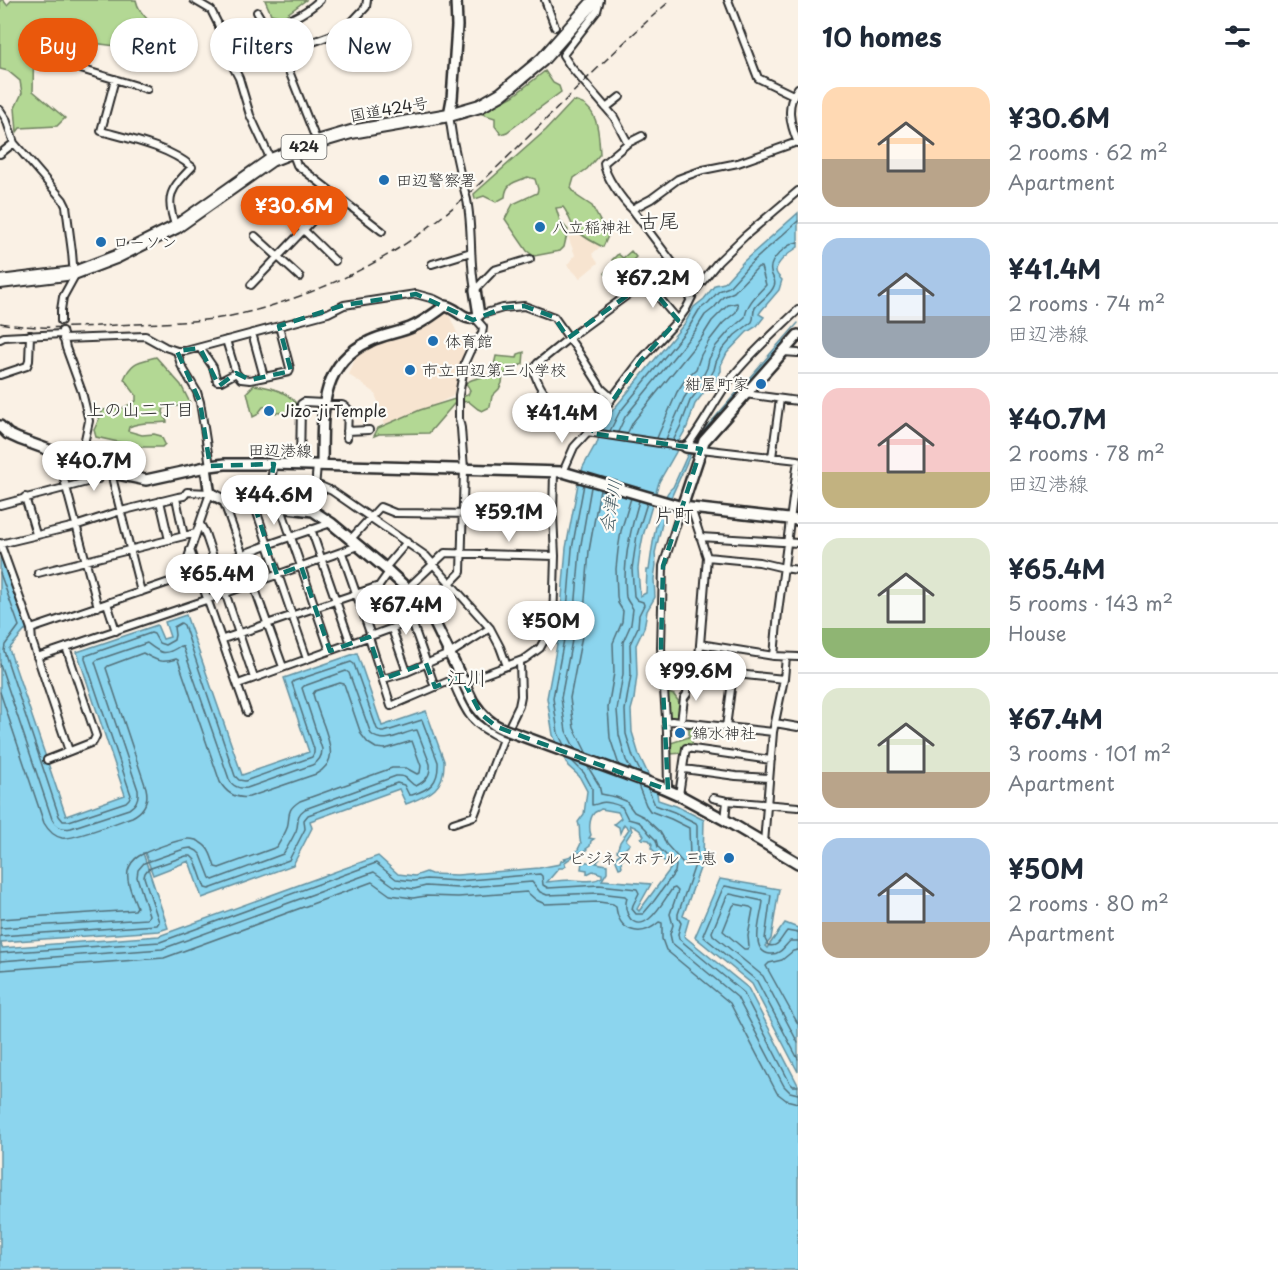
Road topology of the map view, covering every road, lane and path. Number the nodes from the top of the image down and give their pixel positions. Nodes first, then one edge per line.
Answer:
1 (194, 0) edge
2 (320, 0) edge
3 (367, 0) edge
4 (456, 0) edge
5 (545, 0) edge
6 (596, 0) edge
7 (600, 0) edge
8 (728, 0) edge
9 (257, 12) dead end
10 (260, 18) edge
11 (295, 18) edge
12 (555, 27) dead end
13 (314, 42) edge
14 (91, 72) edge
15 (289, 72) edge
16 (115, 79) junction
17 (798, 88) edge
18 (147, 89) dead end
19 (793, 95) junction
20 (621, 97) dead end
21 (606, 108) junction
22 (0, 110) edge
23 (449, 115) junction
24 (642, 136) dead end
25 (317, 142) junction
26 (14, 143) junction
27 (628, 143) junction
28 (797, 143) edge
29 (292, 152) junction
30 (0, 154) edge
31 (271, 160) junction
32 (798, 191) edge
33 (336, 196) junction
34 (270, 197) dead end
35 (632, 209) junction
36 (176, 227) junction
37 (304, 230) junction
38 (381, 231) dead end
39 (255, 236) dead end
40 (471, 252) junction
41 (278, 257) junction
42 (530, 259) dead end
43 (335, 261) dead end
44 (672, 262) junction
45 (432, 264) dead end
46 (74, 273) junction
47 (300, 277) dead end
48 (0, 282) edge
49 (646, 282) junction
50 (251, 285) dead end
51 (696, 289) junction
52 (476, 290) junction
53 (445, 306) junction
54 (798, 309) edge
55 (477, 317) junction
56 (678, 320) junction
57 (61, 321) dead end
58 (279, 326) junction
59 (252, 333) junction
60 (62, 334) junction
61 (30, 335) junction
62 (798, 335) edge
63 (569, 338) junction
64 (0, 339) edge
65 (226, 340) junction
66 (200, 348) junction
67 (177, 351) junction
68 (783, 351) junction
69 (798, 353) edge
70 (236, 373) junction
71 (0, 375) edge
72 (264, 377) junction
73 (744, 394) junction
74 (612, 398) junction
75 (780, 399) junction
76 (798, 401) edge
77 (323, 404) junction
78 (595, 424) junction
79 (0, 426) edge
80 (369, 430) dead end
81 (587, 432) junction
82 (686, 447) junction
83 (701, 449) junction
84 (57, 453) junction
85 (772, 457) junction
86 (80, 462) junction
87 (274, 464) junction
88 (300, 465) junction
89 (320, 465) junction
90 (208, 466) junction
91 (464, 469) junction
92 (109, 472) junction
93 (563, 473) junction
94 (316, 484) junction
95 (66, 487) junction
96 (210, 493) junction
97 (25, 498) junction
98 (176, 498) junction
99 (223, 500) junction
100 (160, 501) junction
101 (254, 504) junction
102 (0, 505) edge
103 (266, 506) junction
104 (683, 507) junction
105 (281, 508) junction
106 (121, 511) junction
107 (313, 511) junction
108 (463, 514) junction
109 (553, 515) junction
110 (370, 518) junction
111 (794, 520) edge
112 (331, 523) junction
113 (200, 524) junction
114 (75, 525) junction
115 (311, 530) junction
116 (196, 533) junction
117 (36, 534) junction
118 (184, 536) junction
119 (290, 537) junction
120 (700, 537) junction
121 (169, 540) junction
122 (787, 541) junction
123 (407, 542) junction
124 (354, 543) junction
125 (798, 543) edge
126 (0, 544) edge
127 (267, 545) junction
128 (130, 550) junction
129 (190, 550) junction
130 (342, 552) junction
131 (462, 554) junction
132 (243, 555) junction
133 (555, 556) junction
134 (707, 557) junction
135 (322, 559) junction
136 (85, 561) junction
137 (215, 564) junction
138 (433, 565) junction
139 (301, 566) junction
140 (784, 568) junction
141 (198, 570) junction
142 (387, 570) junction
143 (798, 570) edge
144 (38, 573) dead end
145 (277, 575) junction
146 (181, 578) junction
147 (451, 583) junction
148 (253, 584) junction
149 (407, 589) junction
150 (141, 591) junction
151 (225, 593) junction
152 (356, 594) junction
153 (209, 599) junction
154 (336, 600) junction
155 (107, 603) junction
156 (98, 607) junction
157 (315, 607) junction
158 (427, 607) junction
159 (292, 615) junction
160 (411, 619) junction
161 (268, 623) junction
162 (490, 628) junction
163 (31, 629) junction
164 (392, 629) junction
165 (116, 631) junction
166 (239, 634) junction
167 (369, 637) junction
168 (223, 639) junction
169 (351, 644) junction
170 (700, 644) junction
171 (66, 647) junction
172 (330, 651) junction
173 (451, 653) junction
174 (774, 656) junction
175 (37, 657) junction
176 (786, 657) junction
177 (798, 657) edge
178 (307, 659) junction
179 (520, 662) junction
180 (426, 663) junction
181 (507, 666) junction
182 (283, 667) junction
183 (698, 669) junction
184 (407, 672) junction
185 (733, 674) junction
186 (254, 678) junction
187 (383, 679) junction
188 (784, 679) junction
189 (459, 680) junction
190 (237, 684) junction
191 (435, 687) junction
192 (247, 712) dead end
193 (666, 722) junction
194 (681, 722) junction
195 (775, 723) junction
196 (798, 727) edge
197 (726, 728) junction
198 (773, 732) junction
199 (503, 734) junction
200 (69, 751) junction
201 (47, 760) dead end
202 (771, 760) junction
203 (684, 769) junction
204 (769, 778) junction
205 (665, 788) junction
206 (679, 795) junction
207 (713, 798) dead end
208 (727, 801) junction
209 (767, 804) junction
210 (798, 807) edge
211 (725, 820) junction
212 (453, 823) dead end
213 (764, 843) junction
214 (798, 862) edge

1 - 31 street
2 - 11 street
3 - 13 street
4 - 23 street
5 - 12 street
6 - 23 highway, 国道424号 / 424
7 - 21 street
8 - 19 street
9 - 10 street
14 - 16 street
15 - 25 street
16 - 18 street
16 - 36 street
17 - 19 street
19 - 28 street
20 - 21 street
21 - 27 street
22 - 26 street
23 - 25 highway, 国道424号 / 424
23 - 40 street, bridge
24 - 27 street
25 - 29 highway, 国道424号 / 424
26 - 30 street
26 - 46 street
27 - 35 street
28 - 35 street
29 - 31 highway, 国道424号 / 424
29 - 33 street
31 - 36 highway, 国道424号 / 424
32 - 51 street
33 - 37 street
33 - 38 street
34 - 37 street
35 - 44 street
36 - 46 highway, 国道424号 / 424
37 - 41 street
37 - 43 street
39 - 41 street
40 - 45 street
40 - 52 street
41 - 47 street
41 - 50 street
42 - 52 street
44 - 49 street
44 - 51 street
46 - 48 highway, 国道424号 / 424
46 - 57 street
49 - 56 street
49 - 63 street
51 - 56 street
52 - 55 street
53 - 55 street
53 - 58 street
53 - 77 street
54 - 82 street
55 - 63 street
55 - 91 street
56 - 74 street
58 - 59 street
58 - 72 street
59 - 65 street
59 - 72 street
60 - 61 street
60 - 67 street
60 - 86 street
61 - 64 street
61 - 71 street
62 - 68 street
63 - 74 street
63 - 78 street
65 - 66 street
65 - 70 street
66 - 67 street
66 - 70 street
67 - 90 street
68 - 69 street
68 - 73 street
70 - 72 street
73 - 75 street
73 - 83 street
74 - 78 street
75 - 76 street
75 - 85 street
77 - 80 street
77 - 88 street
77 - 89 street
78 - 81 street
79 - 84 street, 田辺港線
81 - 82 street
81 - 93 street
82 - 83 street
83 - 85 street
83 - 104 street
84 - 86 street, 田辺港線
84 - 95 street
85 - 111 street
86 - 92 street, 田辺港線
87 - 88 street, 田辺港線
87 - 90 street, 田辺港線
87 - 103 street
88 - 89 street, 田辺港線
89 - 91 street, 田辺港線
89 - 94 street
90 - 92 street, 田辺港線
90 - 96 street
91 - 93 street, 田辺港線
91 - 108 street
92 - 95 street
92 - 106 street
93 - 104 street, 田辺港線
93 - 109 street
94 - 107 street
94 - 110 street
95 - 97 street
95 - 114 street
96 - 98 street
96 - 99 street
96 - 113 street
97 - 102 street
97 - 117 street
98 - 100 street
98 - 118 street
99 - 101 street
99 - 132 street
100 - 106 street
100 - 121 street
101 - 103 street
101 - 127 street
103 - 105 street
104 - 111 street
104 - 120 street
104 - 193 street
105 - 107 street
105 - 119 street
106 - 114 street
106 - 128 street
107 - 112 street
108 - 109 street
108 - 110 street
108 - 131 street
109 - 133 street
110 - 123 street
110 - 124 street
111 - 122 street
112 - 115 street
112 - 124 street
113 - 116 street
113 - 137 street
114 - 117 street
114 - 136 street
115 - 119 street
115 - 135 street
116 - 118 street
116 - 129 street
117 - 126 street
118 - 121 street
119 - 127 street
119 - 139 street
120 - 122 street
120 - 134 street
121 - 128 street
122 - 125 street
122 - 140 street
123 - 138 street
123 - 142 street
124 - 130 street
124 - 142 street
126 - 163 street
127 - 132 street
127 - 145 street
128 - 136 street
128 - 150 street
129 - 141 street
129 - 146 street
130 - 135 street
130 - 152 street
131 - 133 street
131 - 138 street
131 - 147 street
132 - 137 street
132 - 148 street
133 - 179 street
134 - 140 street
134 - 170 street
135 - 139 street
135 - 154 street
136 - 144 street
136 - 156 street
137 - 141 street
137 - 151 street
138 - 147 street
138 - 149 street
139 - 145 street
139 - 157 street
140 - 143 street
140 - 174 street
141 - 146 street
141 - 153 street
142 - 149 street
142 - 152 street
145 - 148 street
145 - 159 street
146 - 150 street
147 - 158 street
147 - 162 street
148 - 151 street
148 - 161 street
149 - 158 street
150 - 155 street
151 - 153 street
151 - 166 street
152 - 154 street
152 - 167 street
153 - 165 street
153 - 168 street
154 - 157 street
154 - 169 street
155 - 156 street
155 - 165 street
156 - 163 street
157 - 159 street
157 - 172 street
158 - 160 street
158 - 173 street
159 - 161 street
159 - 178 street
160 - 164 street
160 - 180 street
161 - 166 street
161 - 182 street
162 - 173 street
162 - 181 street
163 - 175 street
164 - 167 street
164 - 184 street
165 - 171 street
166 - 168 street
166 - 186 street
167 - 169 street
167 - 187 street
168 - 190 street
169 - 172 street
170 - 174 street
170 - 183 street
171 - 175 street
171 - 200 street
172 - 178 street
173 - 180 street
173 - 189 street
174 - 176 street
175 - 200 street
176 - 177 street
176 - 188 street
178 - 182 street
179 - 181 street
179 - 199 street
180 - 184 street
180 - 191 street
181 - 189 street
182 - 186 street
183 - 185 street
183 - 194 street
184 - 187 street
185 - 188 street
185 - 197 street
186 - 190 street
187 - 191 street
188 - 195 street
189 - 191 street
189 - 199 street
190 - 192 street
193 - 194 street
193 - 205 street
194 - 197 street
195 - 196 street
195 - 198 street
197 - 198 street
198 - 202 street
199 - 205 street, bridge
199 - 212 street
200 - 201 street
202 - 203 street
202 - 204 street
203 - 204 street
203 - 206 street
204 - 209 street
205 - 206 street
206 - 211 street
207 - 208 street
208 - 209 street
208 - 211 street
209 - 210 street
209 - 213 street
211 - 213 street
213 - 214 street

